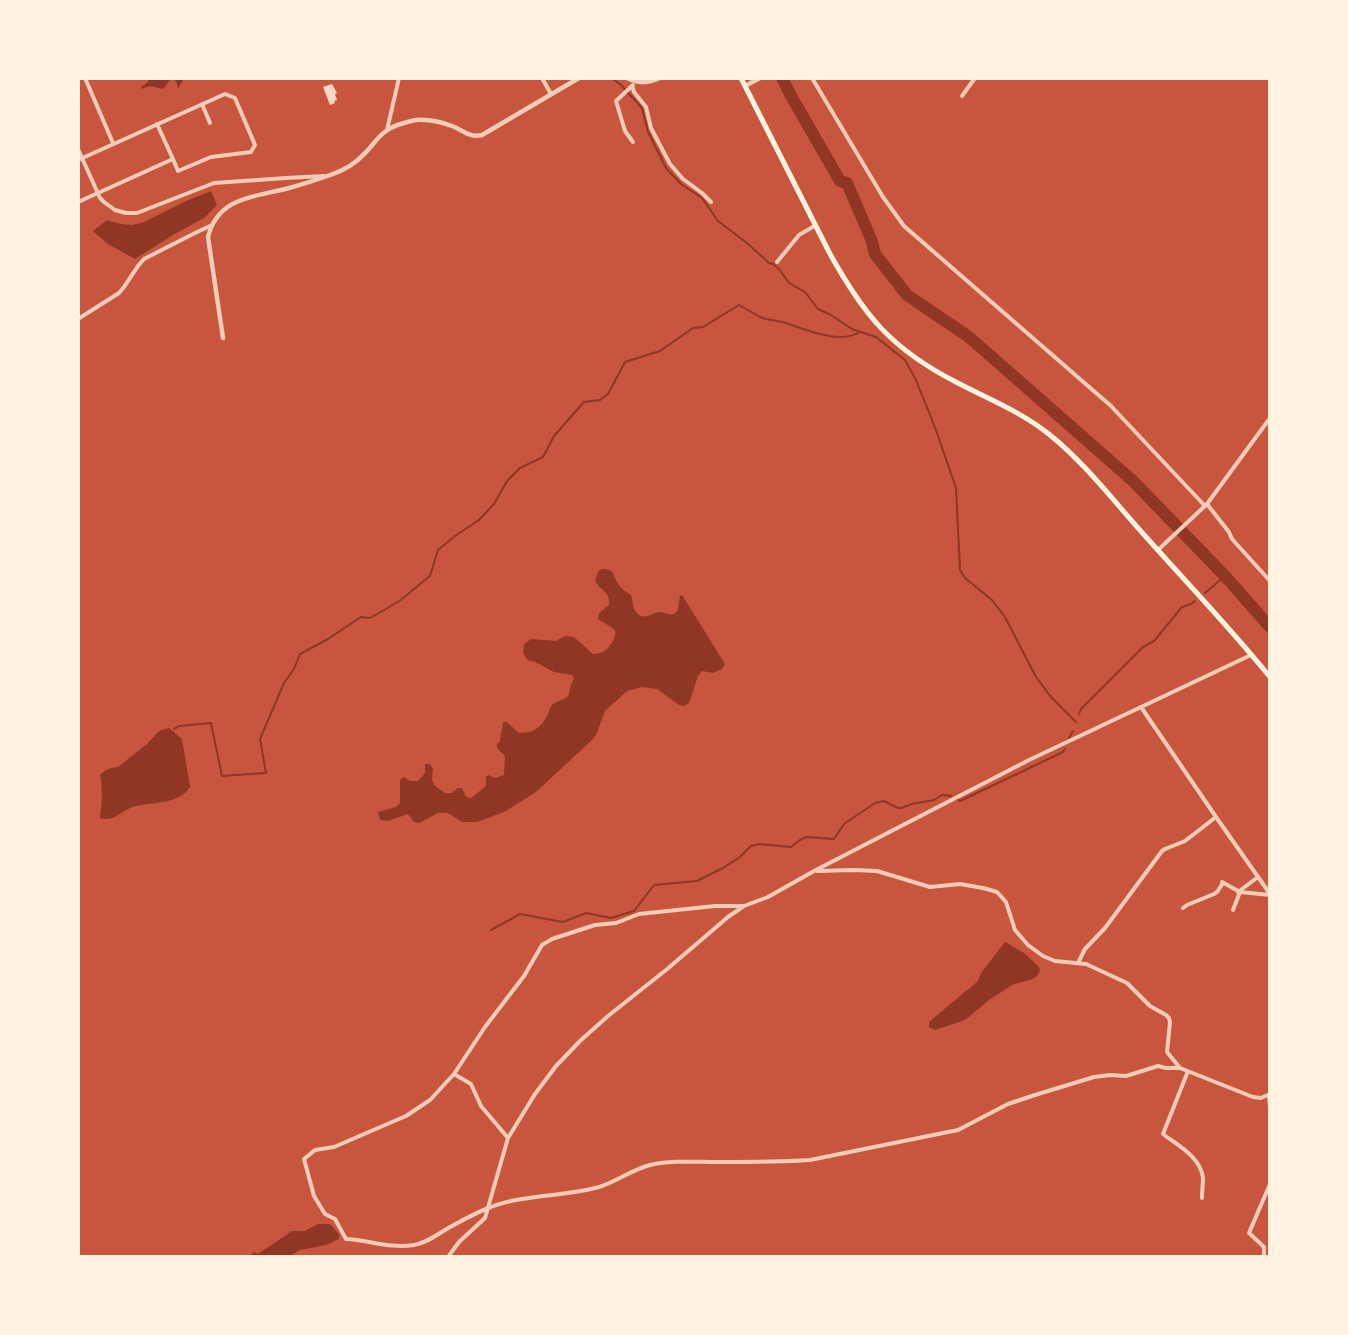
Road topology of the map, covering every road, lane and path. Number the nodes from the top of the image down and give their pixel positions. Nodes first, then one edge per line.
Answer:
1 (85, 78) edge
2 (399, 78) edge
3 (542, 78) edge
4 (579, 78) edge
5 (627, 78) edge
6 (660, 78) edge
7 (741, 78) edge
8 (760, 78) edge
9 (812, 78) edge
10 (975, 78) edge
11 (748, 84) junction
12 (632, 85) junction
13 (551, 94) junction
14 (962, 96) dead end
15 (202, 104) junction
16 (210, 123) dead end
17 (157, 124) junction
18 (387, 130) junction
19 (633, 142) dead end
20 (113, 143) junction
21 (78, 149) edge
22 (80, 159) edge
23 (173, 159) junction
24 (325, 176) junction
25 (98, 193) junction
26 (78, 202) edge
27 (711, 202) dead end
28 (816, 225) junction
29 (210, 226) junction
30 (777, 262) dead end
31 (78, 319) edge
32 (223, 338) dead end
33 (1270, 418) edge
34 (1205, 506) junction
35 (1160, 548) junction
36 (1270, 581) edge
37 (1251, 655) junction
38 (1270, 677) edge
39 (1141, 707) junction
40 (1216, 817) junction
41 (814, 871) junction
42 (1258, 877) junction
43 (1239, 892) junction
44 (1270, 894) edge
45 (744, 906) junction
46 (1183, 908) dead end
47 (1233, 910) dead end
48 (1078, 963) junction
49 (1180, 1068) junction
50 (1188, 1071) junction
51 (454, 1074) junction
52 (1269, 1095) edge
53 (1270, 1107) edge
54 (508, 1138) junction
55 (1270, 1184) edge
56 (1202, 1198) dead end
57 (488, 1208) junction
58 (448, 1257) edge
59 (1264, 1257) edge

1 - 20 street
2 - 18 street
3 - 13 street
4 - 13 street
5 - 12 street
6 - 12 street
7 - 11 main road
8 - 11 street
9 - 34 street
10 - 14 street
11 - 28 main road
12 - 19 street
12 - 27 street
13 - 18 street
15 - 16 street
15 - 17 street
15 - 23 street
17 - 20 street
17 - 23 street
18 - 24 street
20 - 22 street
21 - 22 street
22 - 25 street
23 - 25 street
24 - 25 street
24 - 29 street
25 - 26 street
28 - 30 street
28 - 35 main road
29 - 31 street
29 - 32 street
33 - 34 street
34 - 35 street
34 - 36 street
35 - 37 main road
37 - 38 main road
37 - 39 street
39 - 40 street
39 - 41 street
40 - 42 street
40 - 48 street
41 - 45 street
41 - 48 street
42 - 43 street
42 - 44 street
43 - 44 street
43 - 46 street
43 - 47 street
45 - 51 street
45 - 54 street
48 - 49 street
49 - 50 street
49 - 57 street
50 - 52 street
50 - 56 street
51 - 54 street
51 - 57 street
52 - 53 street
54 - 57 street
55 - 59 street
57 - 58 street

